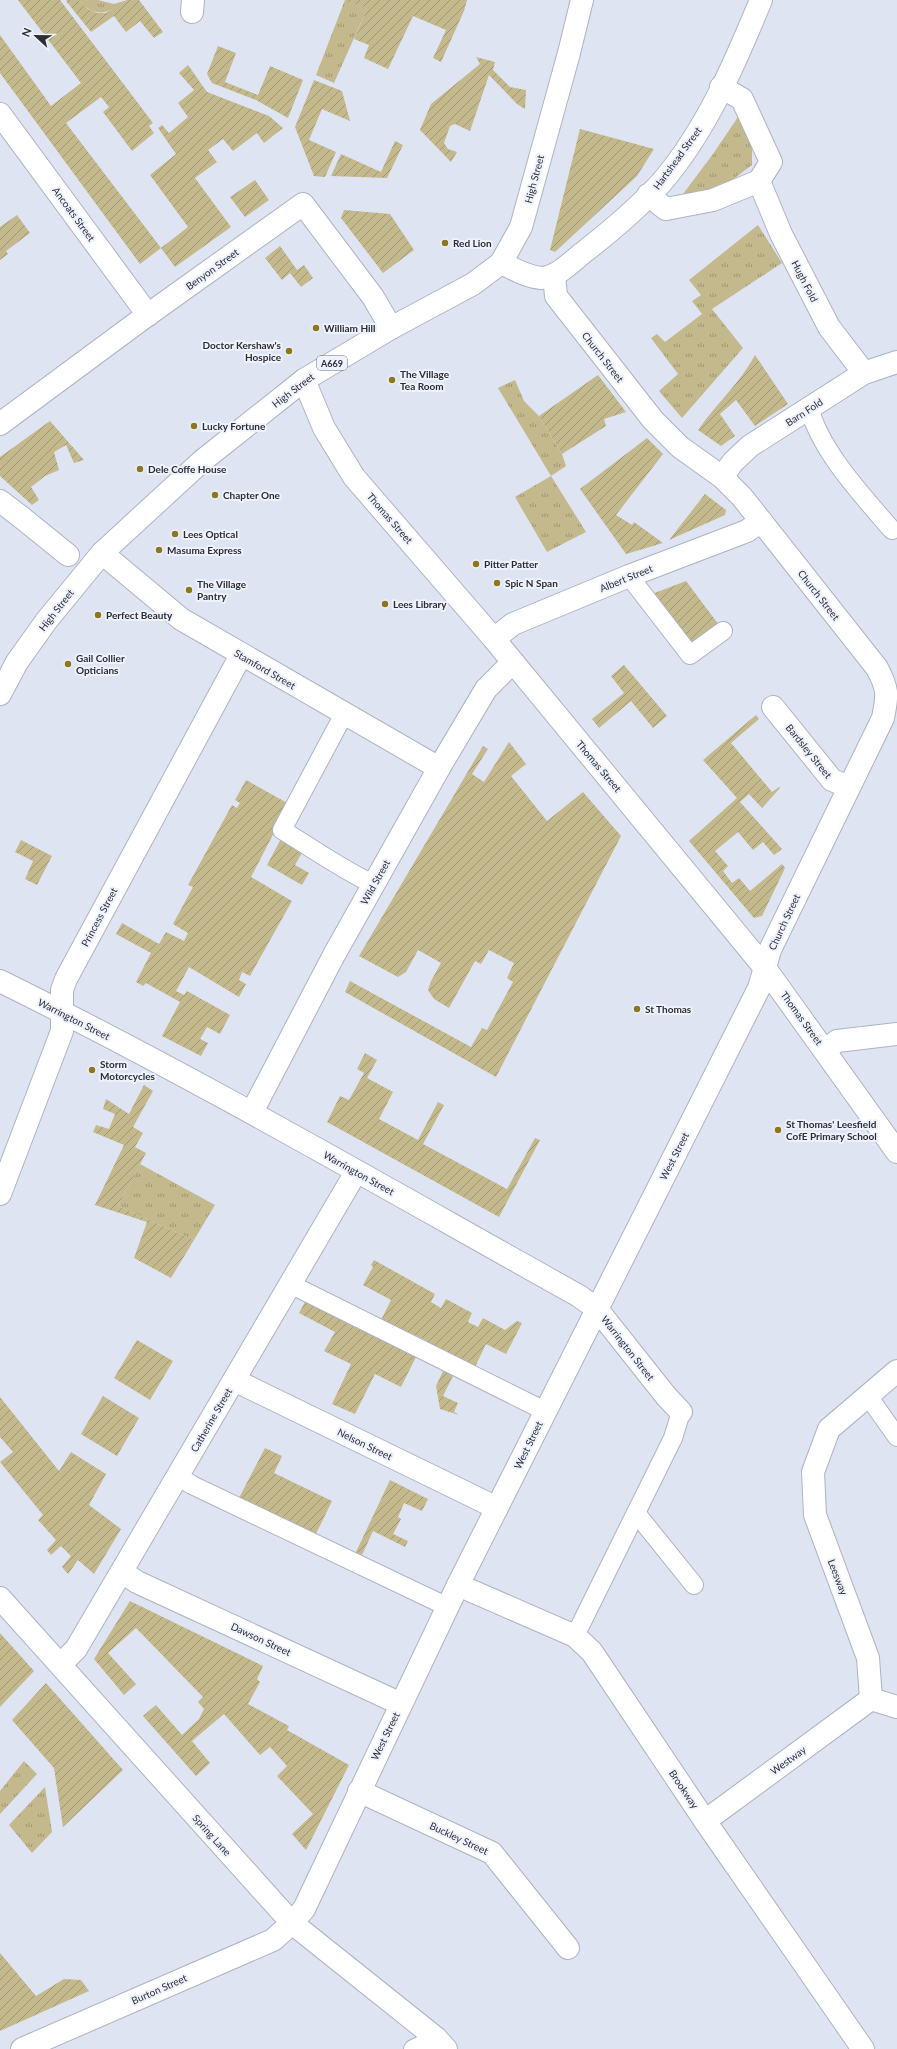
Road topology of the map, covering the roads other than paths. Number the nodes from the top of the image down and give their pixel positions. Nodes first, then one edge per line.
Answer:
1 (582, 0) edge
2 (761, 0) edge
3 (721, 87) junction
4 (0, 114) edge
5 (8, 139) edge
6 (759, 182) junction
7 (648, 196) junction
8 (501, 263) junction
9 (554, 275) junction
10 (148, 315) junction
11 (391, 328) junction
12 (897, 362) edge
13 (864, 373) junction
14 (304, 380) junction
15 (809, 408) junction
16 (0, 424) edge
17 (722, 477) junction
18 (0, 501) edge
19 (761, 522) junction
20 (892, 530) dead end
21 (102, 553) junction
22 (68, 555) dead end
23 (629, 576) junction
24 (723, 631) dead end
25 (494, 639) junction
26 (241, 655) junction
27 (513, 662) junction
28 (0, 694) edge
29 (892, 697) edge
30 (773, 708) dead end
31 (344, 714) junction
32 (439, 768) junction
33 (849, 787) junction
34 (373, 884) junction
35 (765, 968) junction
36 (0, 981) edge
37 (61, 1011) junction
38 (897, 1034) edge
39 (825, 1050) junction
40 (252, 1112) junction
41 (897, 1152) edge
42 (356, 1172) junction
43 (0, 1194) edge
44 (290, 1284) junction
45 (597, 1308) junction
46 (897, 1371) edge
47 (234, 1380) junction
48 (868, 1396) junction
49 (545, 1411) junction
50 (681, 1412) joint
51 (897, 1438) edge
52 (179, 1477) junction
53 (497, 1508) junction
54 (636, 1513) junction
55 (122, 1572) junction
56 (458, 1585) junction
57 (694, 1585) dead end
58 (0, 1598) edge
59 (448, 1607) junction
60 (575, 1636) junction
61 (61, 1664) junction
62 (871, 1700) junction
63 (401, 1704) junction
64 (897, 1707) edge
65 (359, 1791) junction
66 (705, 1821) junction
67 (292, 1924) junction
68 (568, 1948) dead end
69 (441, 2043) edge
70 (22, 2049) edge
71 (413, 2049) edge
72 (863, 2049) edge

1 - 8 street, High Street / A669
2 - 3 street, Hartshead Street
3 - 6 street
3 - 7 street, Hartshead Street
4 - 5 street, Ancoats Street
5 - 10 street, Ancoats Street
6 - 7 street
6 - 13 street, Hugh Fold
7 - 9 street, Hartshead Street
8 - 9 street
8 - 11 street, High Street / A669
9 - 17 street, Church Street
10 - 11 street, Benyon Street
10 - 16 street, Benyon Street
11 - 14 street, High Street / A669
12 - 13 street, Barn Fold
13 - 15 street, Barn Fold
14 - 21 street, High Street / A669
14 - 25 street, Thomas Street
15 - 17 street, Barn Fold
15 - 20 lane
17 - 19 street, Church Street
18 - 22 street
19 - 23 street, Albert Street
19 - 29 street, Church Street
21 - 26 street, Stamford Street
21 - 28 street, High Street / A669
23 - 24 lane
23 - 25 street, Albert Street
25 - 27 street, Thomas Street
26 - 31 street, Stamford Street
26 - 37 street, Princess Street
27 - 32 street, Wild Street
27 - 35 street, Thomas Street
29 - 33 street, Church Street
30 - 33 street, Bardsley Street
31 - 32 street, Stamford Street
31 - 34 lane
32 - 34 street, Wild Street
33 - 35 street, Church Street
34 - 40 street, Wild Street
35 - 39 street, Thomas Street
35 - 45 street, West Street
36 - 37 street, Warrington Street
37 - 40 street, Warrington Street
37 - 43 street, Princess Street
38 - 39 street
39 - 41 street, Thomas Street
40 - 42 street, Warrington Street
42 - 44 street, Catherine Street
42 - 45 street, Warrington Street
44 - 47 street, Catherine Street
44 - 49 lane
45 - 49 street, West Street
45 - 50 street, Warrington Street
46 - 48 street
47 - 52 street, Catherine Street
47 - 53 street, Nelson Street
48 - 51 lane
48 - 62 street, Leesway
49 - 53 street, West Street
50 - 54 lane
52 - 55 street, Catherine Street
52 - 59 lane
53 - 56 street, West Street
54 - 57 lane
54 - 60 lane
55 - 61 street, Catherine Street
55 - 63 street, Dawson Street
56 - 59 street, West Street
56 - 60 street, Brookway
58 - 61 street, Spring Lane
59 - 63 street, West Street
60 - 66 street, Brookway
61 - 67 street, Spring Lane
62 - 64 street
62 - 66 street, Westway
63 - 65 street, West Street
65 - 67 street, West Street
65 - 68 street, Buckley Street
66 - 72 street, Brookway
67 - 69 street, Spring Lane
67 - 70 street, Burton Street
69 - 71 lane

